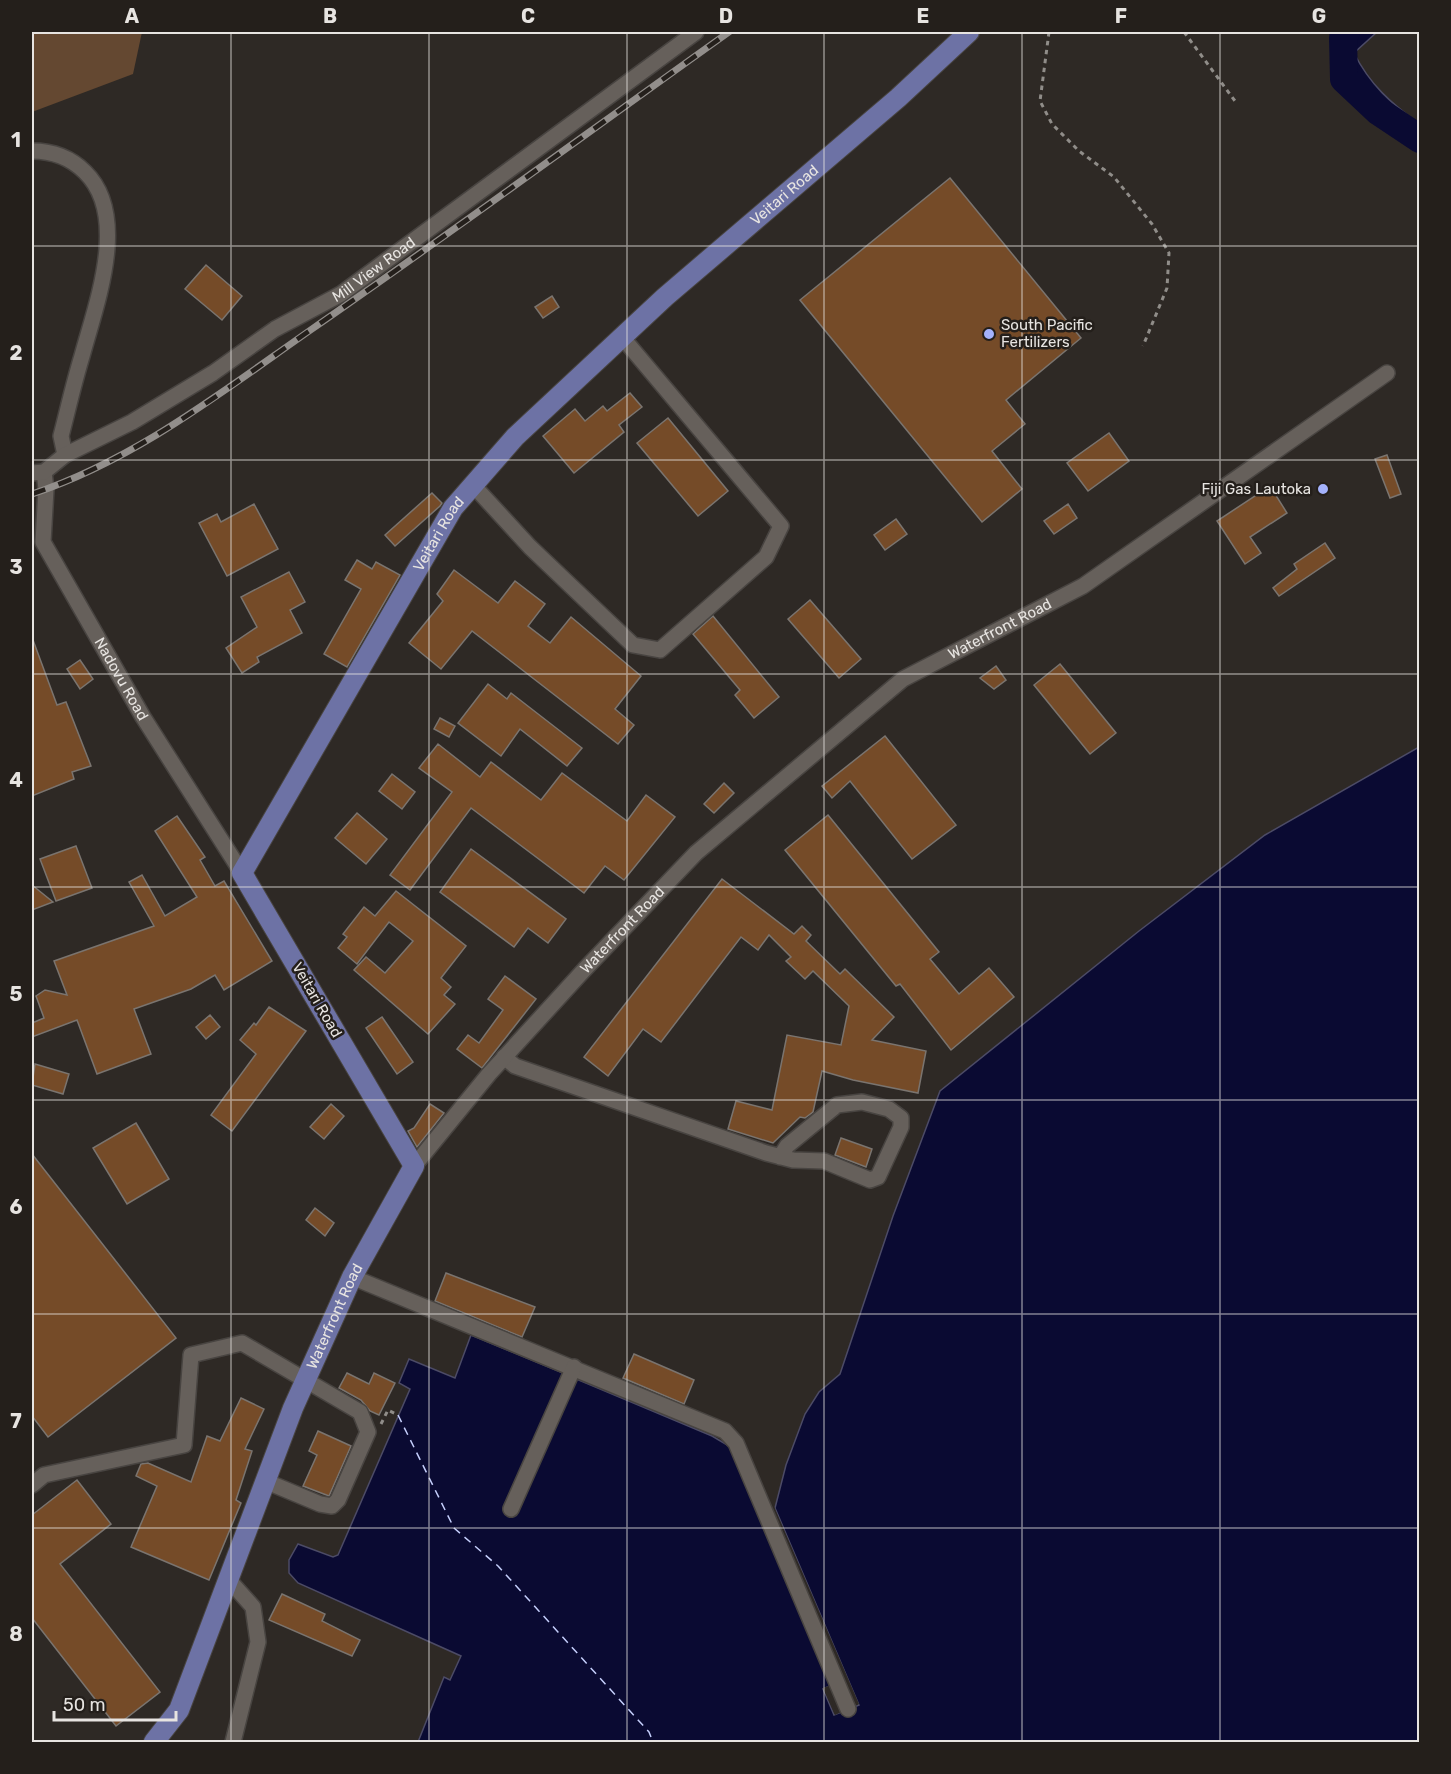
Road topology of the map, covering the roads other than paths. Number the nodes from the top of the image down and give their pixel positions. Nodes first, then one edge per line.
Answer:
1 (696, 32) edge
2 (969, 32) edge
3 (32, 152) edge
4 (622, 337) junction
5 (1387, 374) dead end
6 (65, 456) junction
7 (38, 472) edge
8 (473, 485) junction
9 (242, 873) junction
10 (504, 1058) junction
11 (780, 1157) junction
12 (414, 1166) junction
13 (352, 1277) junction
14 (574, 1367) junction
15 (305, 1381) junction
16 (38, 1473) edge
17 (265, 1481) junction
18 (32, 1485) edge
19 (511, 1509) dead end
20 (228, 1579) junction
21 (848, 1709) dead end
22 (154, 1743) edge
23 (233, 1743) edge

1 - 6 street, Mill View Road
2 - 4 main road, Veitari Road
3 - 6 street
4 - 8 main road, Veitari Road
4 - 8 street
5 - 10 street, Waterfront Road
6 - 7 street, Mill View Road
7 - 9 street, Nadovu Road
8 - 9 main road, Veitari Road
9 - 12 main road, Veitari Road
10 - 11 street
10 - 12 street, Waterfront Road
11 - 11 street
12 - 13 main road, Waterfront Road
13 - 14 street
13 - 15 main road, Waterfront Road
14 - 19 street
14 - 21 street
15 - 16 street
15 - 17 main road, Waterfront Road
15 - 17 street
16 - 18 street
17 - 20 main road, Waterfront Road
20 - 22 main road, Waterfront Road
20 - 23 street

